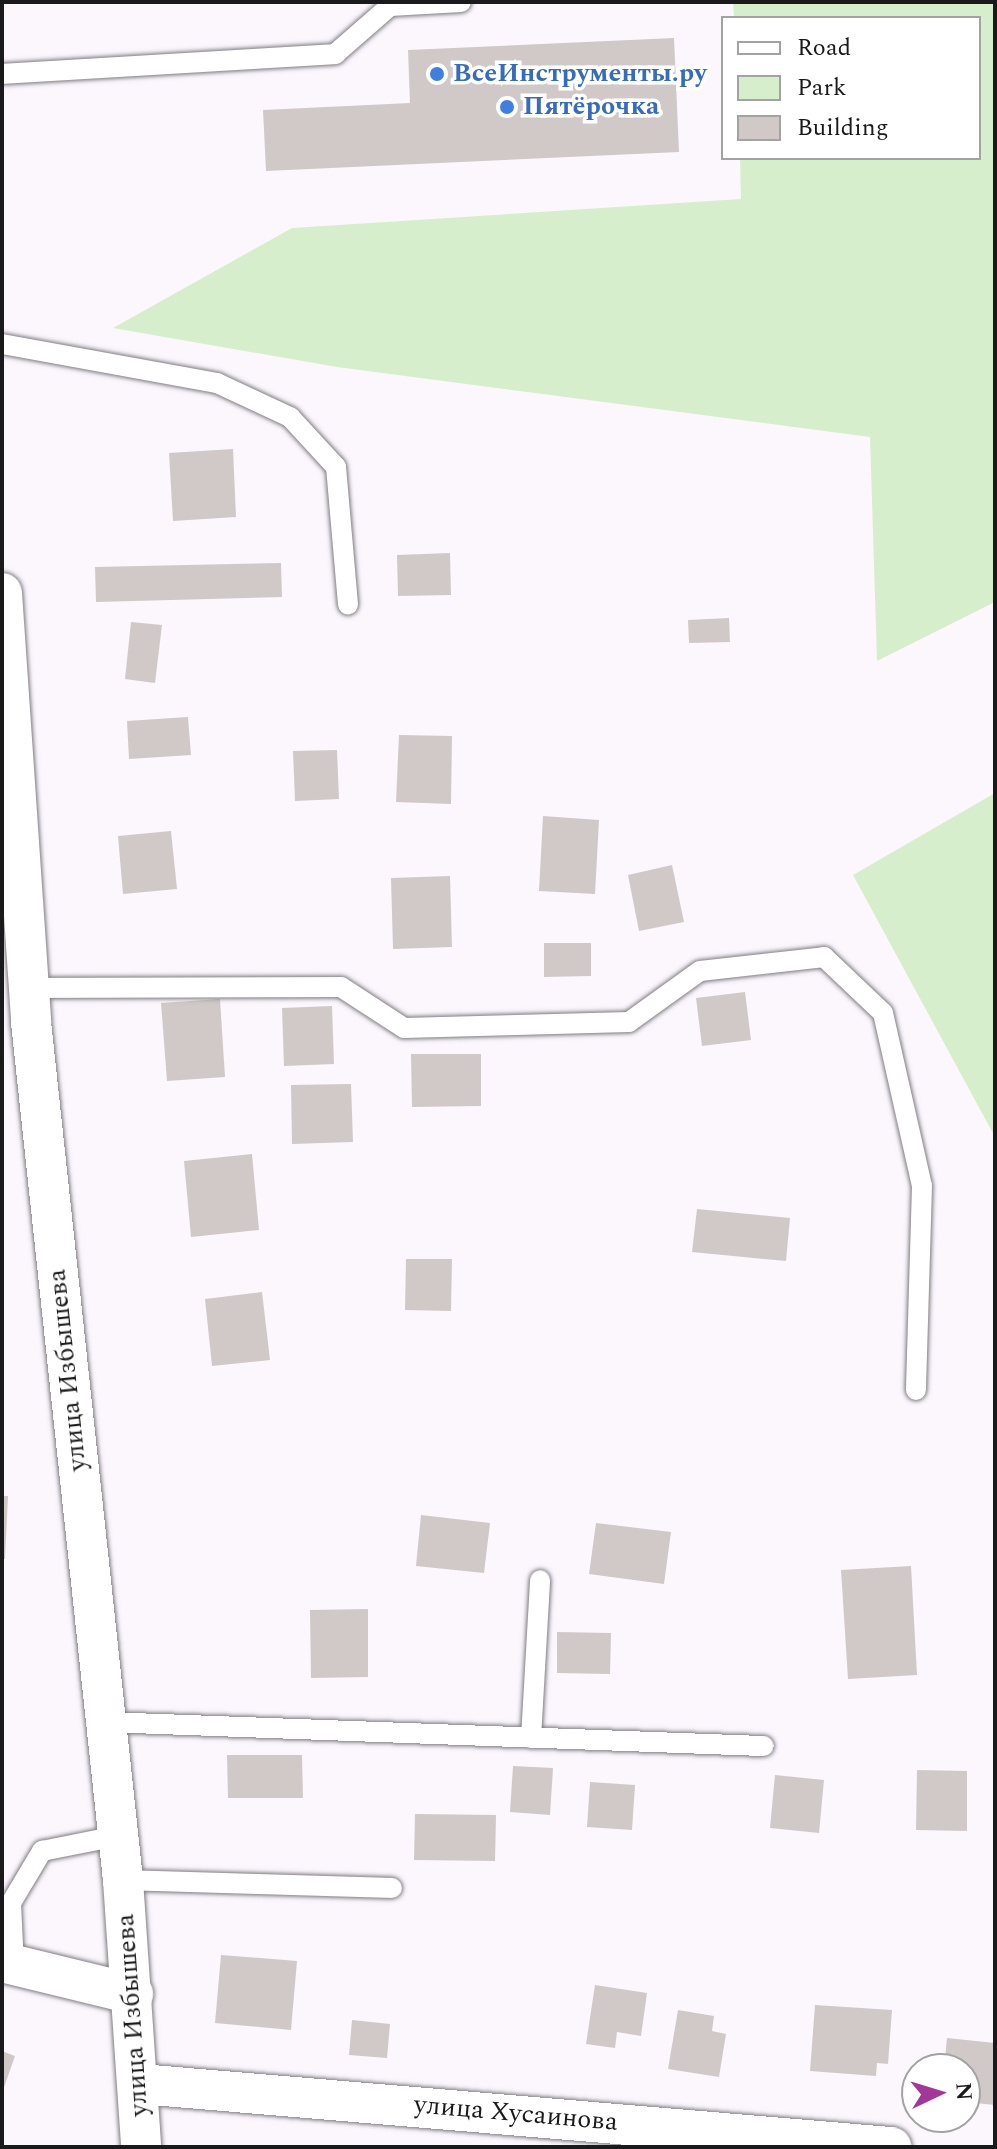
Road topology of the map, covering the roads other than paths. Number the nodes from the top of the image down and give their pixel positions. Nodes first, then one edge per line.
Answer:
1 (461, 2) edge
2 (2, 74) edge
3 (2, 344) edge
4 (2, 593) edge
5 (348, 604) dead end
6 (29, 988) junction
7 (916, 1390) dead end
8 (540, 1580) dead end
9 (105, 1722) junction
10 (531, 1738) junction
11 (764, 1746) dead end
12 (117, 1836) junction
13 (123, 1880) junction
14 (392, 1888) dead end
15 (8, 1964) edge
16 (133, 1994) junction
17 (140, 2084) junction
18 (141, 2147) edge
19 (891, 2147) edge

1 - 2 lane
3 - 5 lane
4 - 6 street, улица Избышева
6 - 7 lane
6 - 9 street, улица Избышева
8 - 10 lane
9 - 10 lane
9 - 12 street, улица Избышева
10 - 11 lane
12 - 13 street, улица Избышева
12 - 15 lane
13 - 14 lane
13 - 16 street, улица Избышева
15 - 16 street
16 - 17 street, улица Избышева
17 - 18 street, улица Избышева
17 - 19 street, улица Хусаинова

